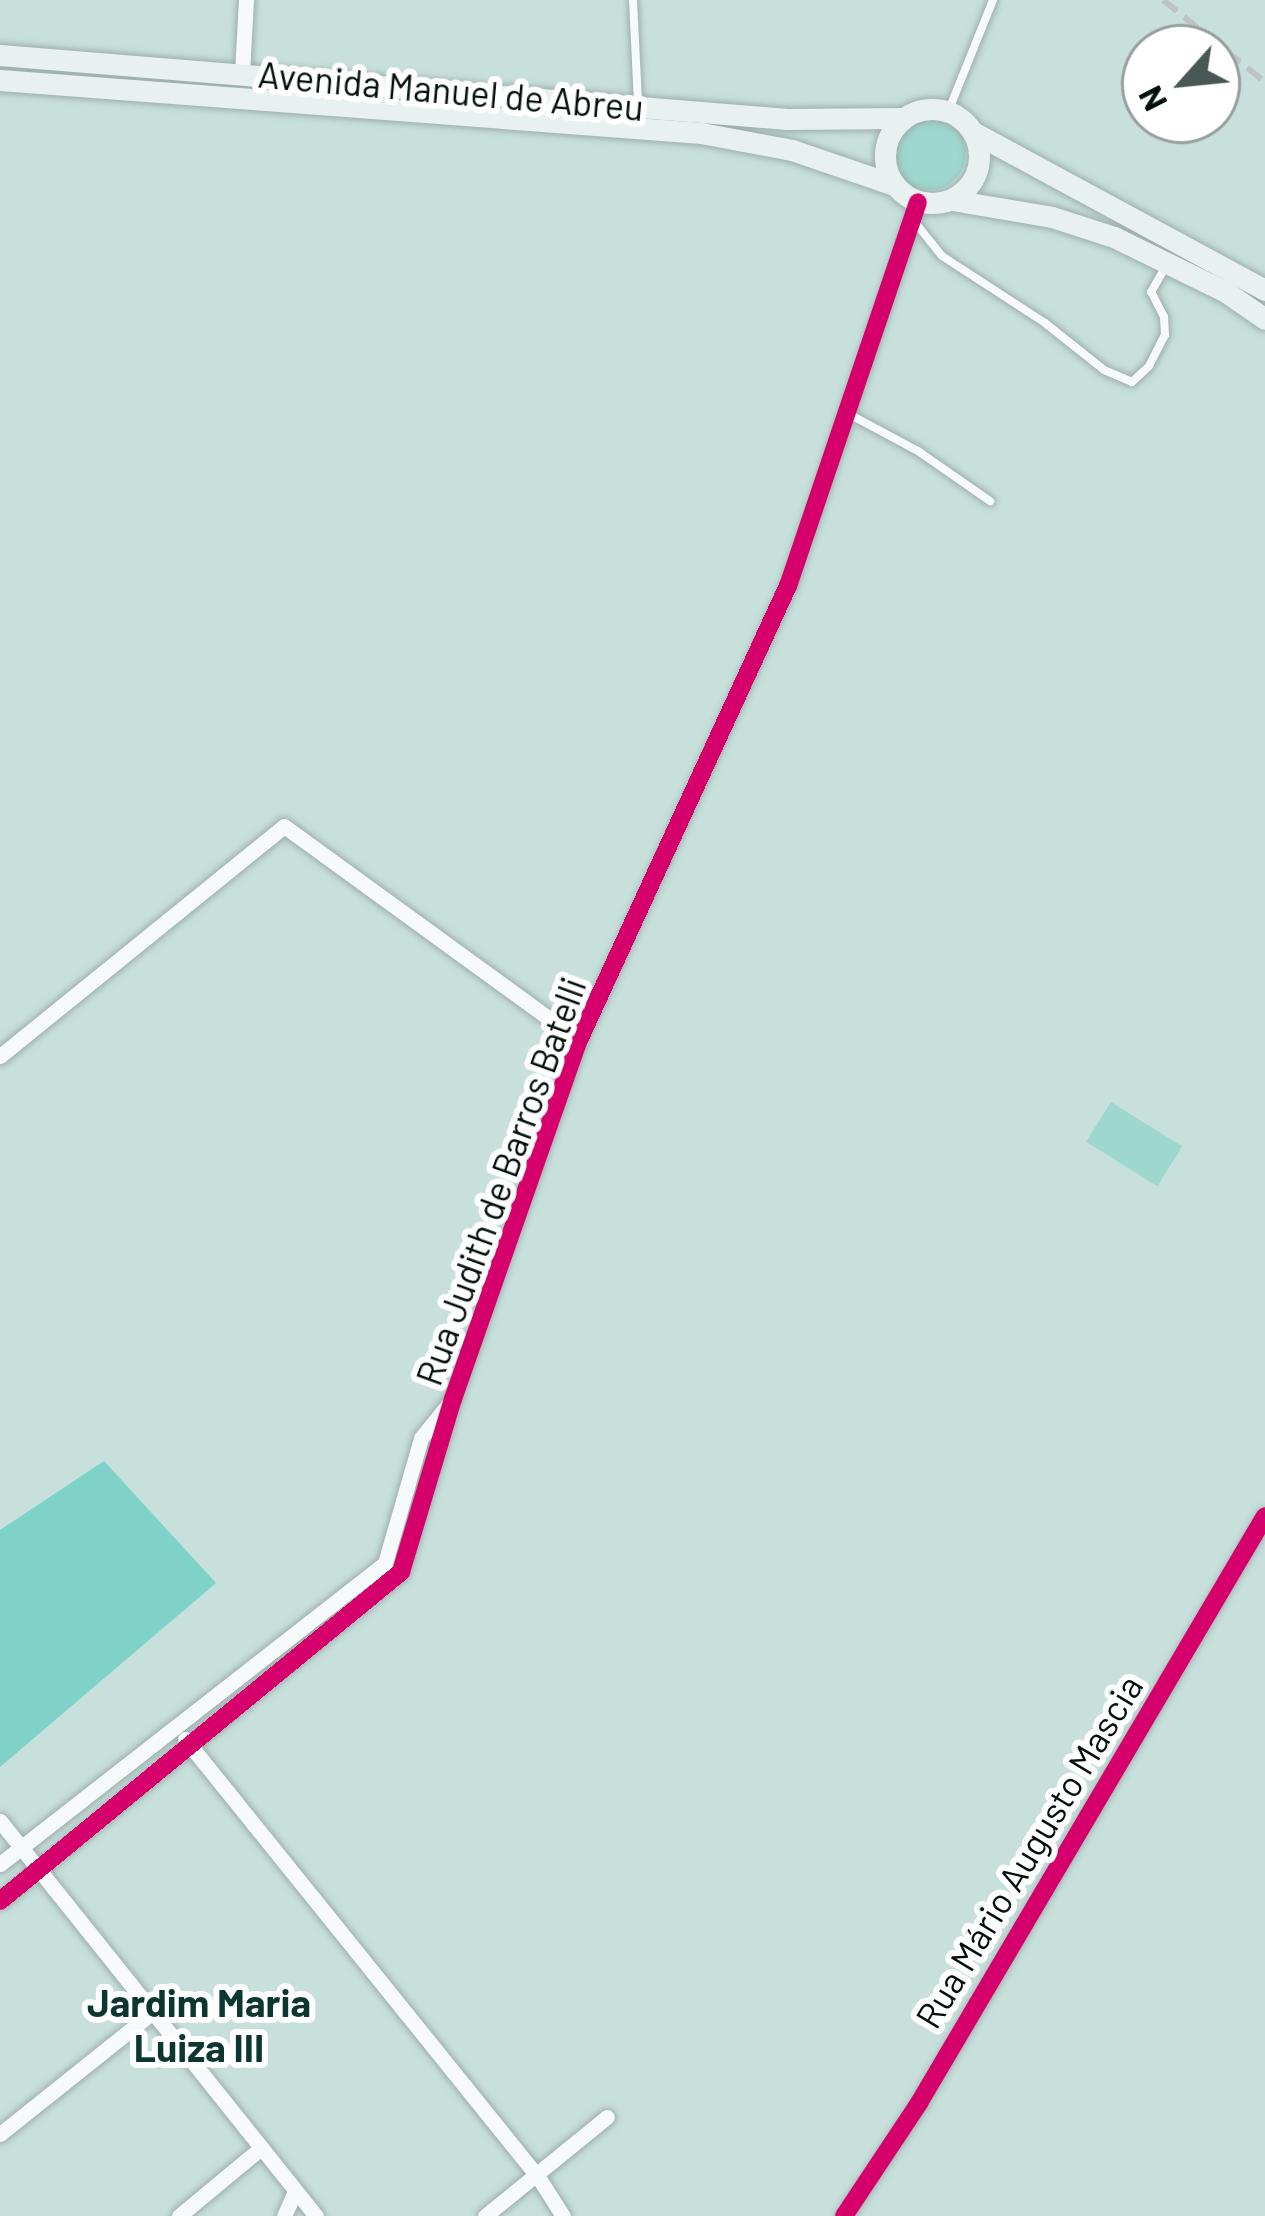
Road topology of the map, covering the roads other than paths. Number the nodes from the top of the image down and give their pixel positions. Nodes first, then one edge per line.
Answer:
1 (246, 0) edge
2 (634, 0) edge
3 (993, 0) edge
4 (0, 55) edge
5 (242, 73) junction
6 (0, 80) edge
7 (638, 106) junction
8 (948, 112) junction
9 (903, 118) junction
10 (973, 132) junction
11 (894, 185) junction
12 (952, 200) junction
13 (916, 211) junction
14 (1169, 262) junction
15 (1265, 290) edge
16 (1265, 319) edge
17 (845, 412) junction
18 (990, 501) dead end
19 (579, 1040) junction
20 (0, 1056) edge
21 (453, 1399) junction
22 (1265, 1516) edge
23 (176, 1730) junction
24 (191, 1746) junction
25 (0, 1822) edge
26 (21, 1847) junction
27 (0, 1864) edge
28 (41, 1868) junction
29 (0, 1901) edge
30 (153, 2012) junction
31 (607, 2117) dead end
32 (0, 2134) edge
33 (261, 2148) junction
34 (538, 2177) junction
35 (295, 2191) junction
36 (179, 2216) edge
37 (284, 2216) edge
38 (316, 2216) edge
39 (485, 2216) edge
40 (563, 2216) edge
41 (844, 2216) edge

1 - 5 street
2 - 7 lane
3 - 8 lane
4 - 5 main road, Avenida Manuel de Abreu
5 - 7 main road, Avenida Manuel de Abreu
6 - 11 main road, Avenida Manuel de Abreu
7 - 9 main road, Avenida Manuel de Abreu
8 - 9 main road
8 - 10 main road
9 - 11 main road
10 - 12 main road
10 - 15 main road
11 - 13 main road
12 - 13 main road
12 - 14 main road
13 - 14 lane
13 - 17 street, Rua Judith de Barros Batelli
14 - 16 main road
17 - 18 lane
17 - 19 street, Rua Judith de Barros Batelli
19 - 20 street
19 - 21 street, Rua Judith de Barros Batelli
21 - 23 street, Rua Judith de Barros Batelli
21 - 24 street, Rua Judith de Barros Batelli
22 - 41 street, Rua Mário Augusto Mascia
23 - 24 street
23 - 26 street, Rua Judith de Barros Batelli
24 - 28 street, Rua Judith de Barros Batelli
24 - 34 street
25 - 26 street
26 - 27 street, Rua Judith de Barros Batelli
26 - 28 street
28 - 29 street, Rua Judith de Barros Batelli
28 - 30 street
30 - 32 street
30 - 33 street
31 - 34 street
33 - 35 street
33 - 36 street
34 - 39 street
34 - 40 street
35 - 37 street
35 - 38 street

